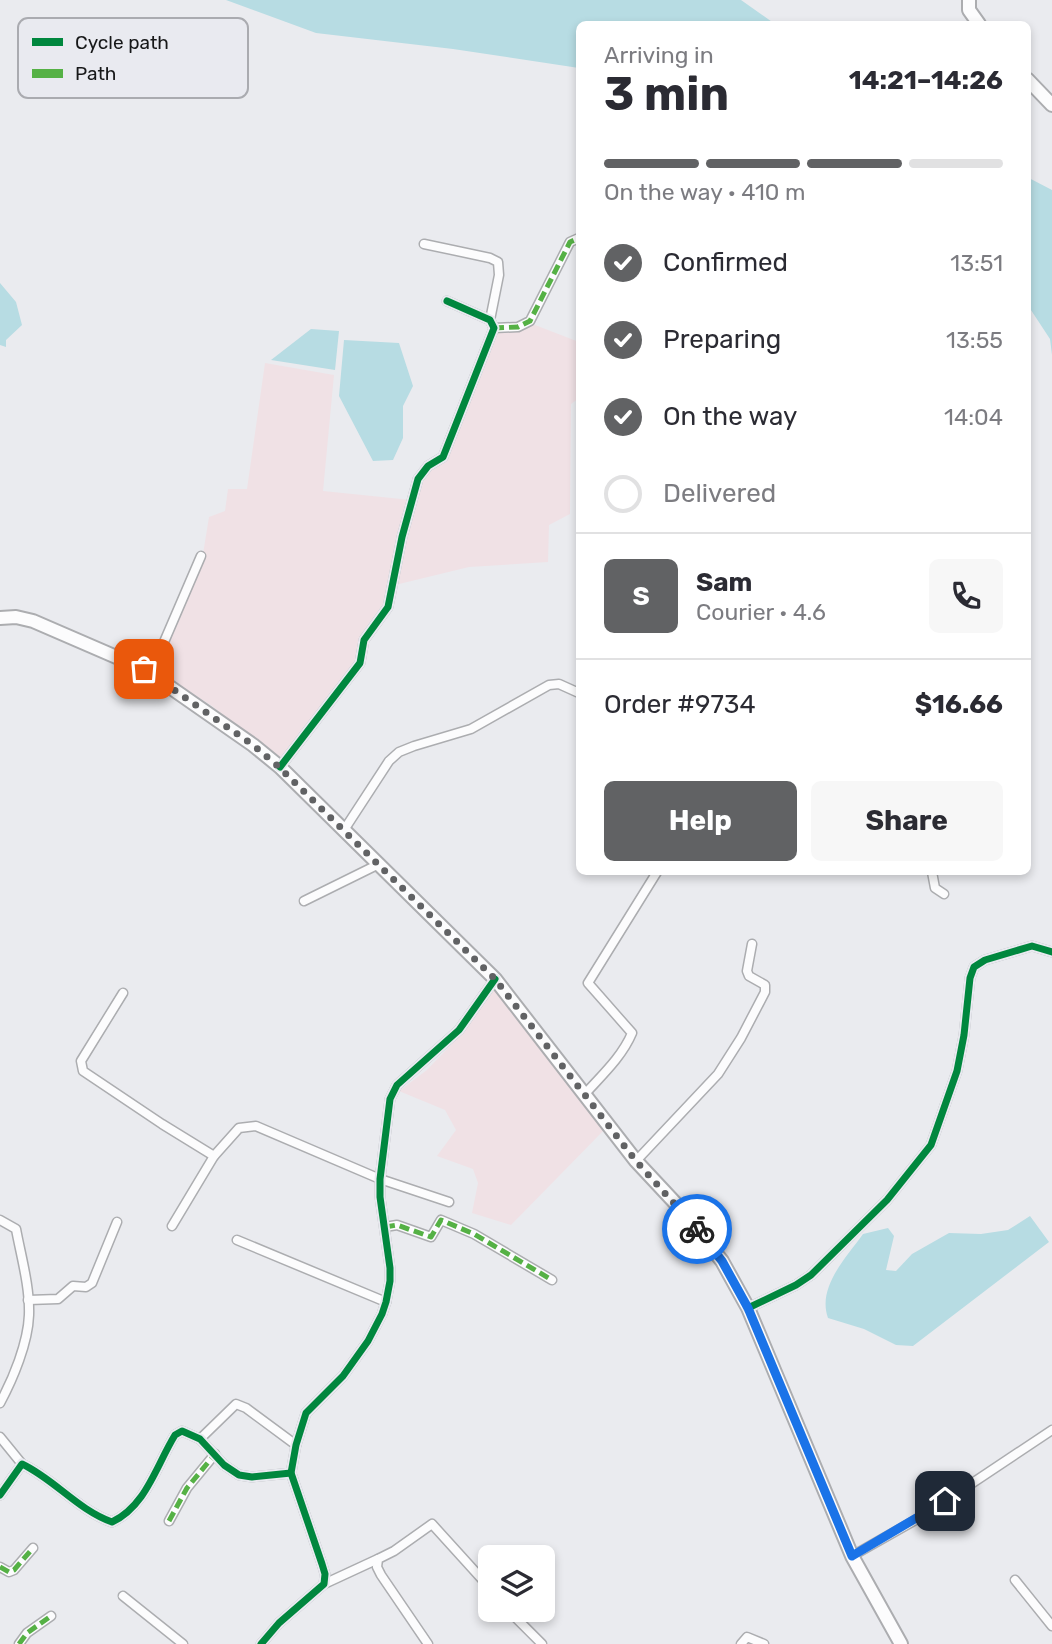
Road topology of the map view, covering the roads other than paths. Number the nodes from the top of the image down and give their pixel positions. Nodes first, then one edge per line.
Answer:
1 (968, 0) edge
2 (977, 21) edge
3 (1031, 83) edge
4 (1052, 105) edge
5 (576, 239) edge
6 (424, 244) dead end
7 (447, 302) dead end
8 (492, 324) junction
9 (201, 556) dead end
10 (0, 618) edge
11 (144, 669) junction
12 (576, 692) edge
13 (279, 767) junction
14 (344, 830) junction
15 (377, 865) junction
16 (654, 875) edge
17 (933, 875) edge
18 (944, 894) dead end
19 (304, 901) dead end
20 (752, 944) dead end
21 (1052, 952) edge
22 (495, 979) junction
23 (123, 993) dead end
24 (584, 1095) junction
25 (214, 1156) junction
26 (636, 1161) junction
27 (380, 1179) junction
28 (450, 1202) dead end
29 (0, 1220) edge
30 (117, 1222) dead end
31 (172, 1226) dead end
32 (385, 1227) junction
33 (237, 1240) dead end
34 (552, 1280) dead end
35 (28, 1300) junction
36 (386, 1302) junction
37 (748, 1308) junction
38 (0, 1403) edge
39 (1052, 1430) edge
40 (0, 1437) edge
41 (200, 1439) junction
42 (296, 1445) junction
43 (215, 1454) junction
44 (22, 1464) junction
45 (290, 1473) junction
46 (0, 1495) edge
47 (169, 1521) dead end
48 (33, 1548) dead end
49 (852, 1556) junction
50 (379, 1559) junction
51 (0, 1567) edge
52 (478, 1575) edge
53 (1015, 1580) dead end
54 (324, 1584) junction
55 (123, 1596) dead end
56 (51, 1616) dead end
57 (520, 1622) edge
58 (1052, 1626) edge
59 (19, 1644) edge
60 (183, 1644) edge
61 (261, 1644) edge
62 (428, 1644) edge
63 (542, 1644) edge
64 (741, 1644) edge
65 (764, 1644) edge
66 (901, 1644) edge

1 - 2 main road
3 - 4 main road
5 - 8 street
6 - 8 street
7 - 8 street
8 - 13 street
9 - 11 street
10 - 11 main road
11 - 13 main road
12 - 14 street
13 - 14 main road
14 - 15 main road
15 - 19 street
15 - 22 main road
16 - 24 street
17 - 18 street
20 - 26 street
21 - 37 street
22 - 24 main road
22 - 27 street
23 - 25 street
24 - 26 main road
25 - 27 street
25 - 31 street
26 - 37 main road
27 - 28 street
27 - 32 street
29 - 35 street
30 - 35 street
32 - 34 street
32 - 36 street
33 - 36 street
35 - 38 street
36 - 42 street
37 - 49 main road
39 - 49 street
40 - 44 street
41 - 42 street
41 - 43 street
41 - 44 street
42 - 45 street
43 - 45 street
43 - 47 street
44 - 46 street
45 - 54 street
48 - 51 street
49 - 66 main road
50 - 52 street
50 - 54 street
50 - 62 street
53 - 58 street
54 - 61 street
55 - 60 street
56 - 59 street
57 - 63 street
64 - 65 street

